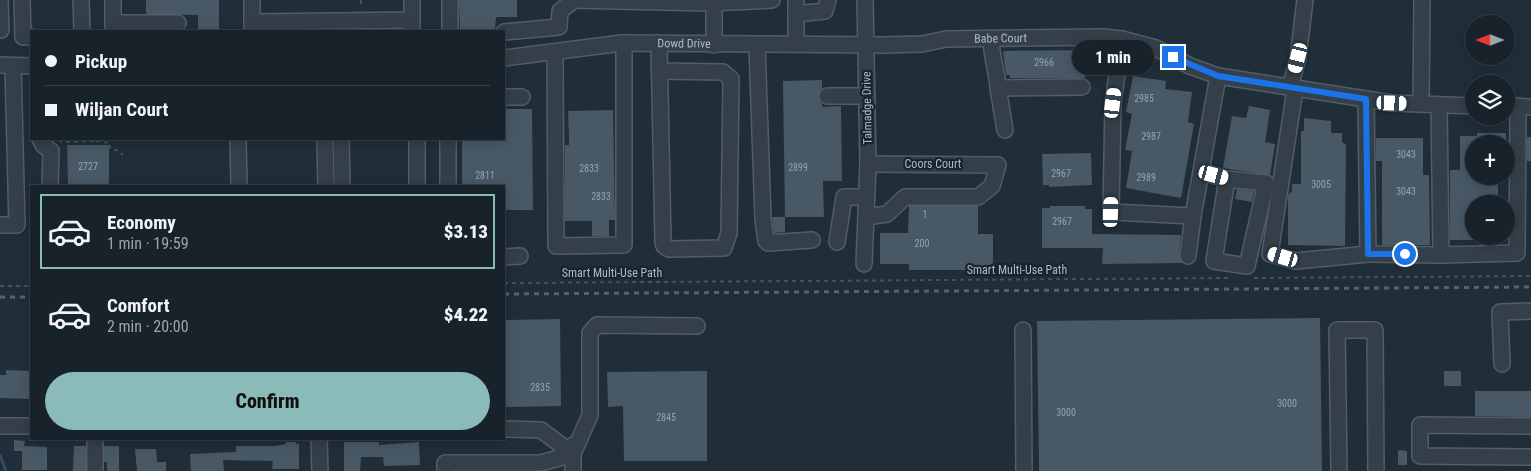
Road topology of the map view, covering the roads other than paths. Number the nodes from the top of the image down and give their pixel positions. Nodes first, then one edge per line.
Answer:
1 (22, 0) edge
2 (81, 0) edge
3 (113, 0) edge
4 (252, 0) edge
5 (412, 0) edge
6 (450, 0) edge
7 (572, 0) edge
8 (772, 0) edge
9 (828, 0) edge
10 (865, 0) edge
11 (1305, 0) edge
12 (1422, 0) edge
13 (0, 1) edge
14 (624, 1) edge
15 (710, 2) edge
16 (796, 7) edge
17 (178, 23) dead end
18 (412, 26) edge
19 (113, 27) edge
20 (252, 27) edge
21 (1, 30) edge
22 (82, 30) edge
23 (450, 30) edge
24 (505, 32) edge
25 (30, 37) edge
26 (991, 38) junction
27 (1128, 40) junction
28 (624, 43) junction
29 (659, 43) junction
30 (796, 44) junction
31 (714, 45) junction
32 (757, 45) junction
33 (866, 45) junction
34 (555, 52) junction
35 (505, 58) edge
36 (7, 66) edge
37 (30, 66) edge
38 (659, 71) junction
39 (1218, 76) junction
40 (1082, 87) dead end
41 (998, 88) junction
42 (1292, 88) junction
43 (827, 96) dead end
44 (867, 96) junction
45 (505, 97) edge
46 (522, 97) dead end
47 (1366, 99) junction
48 (1421, 104) junction
49 (1439, 105) junction
50 (1465, 106) edge
51 (1518, 106) edge
52 (1005, 130) dead end
53 (40, 140) edge
54 (238, 140) edge
55 (325, 140) edge
56 (341, 140) edge
57 (417, 140) edge
58 (448, 140) edge
59 (868, 164) junction
60 (1202, 172) junction
61 (1227, 179) junction
62 (50, 185) edge
63 (239, 185) edge
64 (326, 185) edge
65 (342, 185) edge
66 (417, 185) edge
67 (448, 185) edge
68 (867, 197) junction
69 (1193, 216) junction
70 (866, 217) junction
71 (0, 225) edge
72 (812, 240) dead end
73 (837, 242) dead end
74 (1368, 254) junction
75 (1524, 254) edge
76 (1441, 255) junction
77 (520, 256) dead end
78 (1188, 256) dead end
79 (505, 257) edge
80 (864, 264) dead end
81 (1531, 311) edge
82 (697, 326) dead end
83 (1023, 330) dead end
84 (1502, 364) dead end
85 (1, 426) edge
86 (30, 426) edge
87 (1531, 426) edge
88 (505, 429) edge
89 (95, 440) edge
90 (319, 440) edge
91 (573, 449) junction
92 (1531, 457) edge
93 (95, 471) edge
94 (320, 471) edge
95 (445, 471) edge
96 (573, 471) edge
97 (1024, 471) edge
98 (1339, 471) edge
99 (1376, 471) edge

1 - 25 street
2 - 22 street
3 - 19 street
4 - 20 street
5 - 18 street
6 - 23 street
7 - 14 street
7 - 24 street
8 - 15 street
9 - 16 street
10 - 33 street, Talmadge Drive
11 - 42 street
12 - 48 street
13 - 21 street
14 - 15 street
15 - 31 street
16 - 30 street
17 - 19 street
18 - 20 street
26 - 27 street, Babe Court
26 - 33 street, Babe Court
26 - 41 street
27 - 39 street, Babe Court
27 - 69 street
28 - 29 street, Dowd Drive
28 - 34 street, Dowd Drive
28 - 34 street
29 - 31 street, Dowd Drive
29 - 38 street
30 - 32 street, Dowd Drive
30 - 33 street, Dowd Drive
31 - 32 street, Dowd Drive
32 - 72 street
33 - 44 street, Talmadge Drive
34 - 35 street, Dowd Drive
36 - 37 street
36 - 71 street
38 - 38 street
39 - 42 street, Babe Court
39 - 60 street
40 - 41 street
41 - 52 street
42 - 47 street, Babe Court
42 - 74 street
43 - 44 street
44 - 59 street, Talmadge Drive
45 - 46 street
47 - 48 street, Babe Court
47 - 74 street
48 - 49 street, Babe Court
49 - 50 street, Babe Court
49 - 76 street
51 - 75 street
53 - 62 street
54 - 63 street
55 - 64 street
56 - 65 street
57 - 66 street
58 - 67 street
59 - 68 street, Talmadge Drive
59 - 70 street, Coors Court
60 - 61 street
60 - 69 street
61 - 61 street
68 - 70 street, Talmadge Drive
68 - 73 street
69 - 78 street
70 - 80 street, Talmadge Drive
74 - 76 street
75 - 76 street
77 - 79 street
81 - 84 street
82 - 91 street
83 - 97 street
85 - 86 street
87 - 92 street
88 - 91 street
89 - 93 street
90 - 94 street
91 - 95 street
91 - 96 street
98 - 99 street

